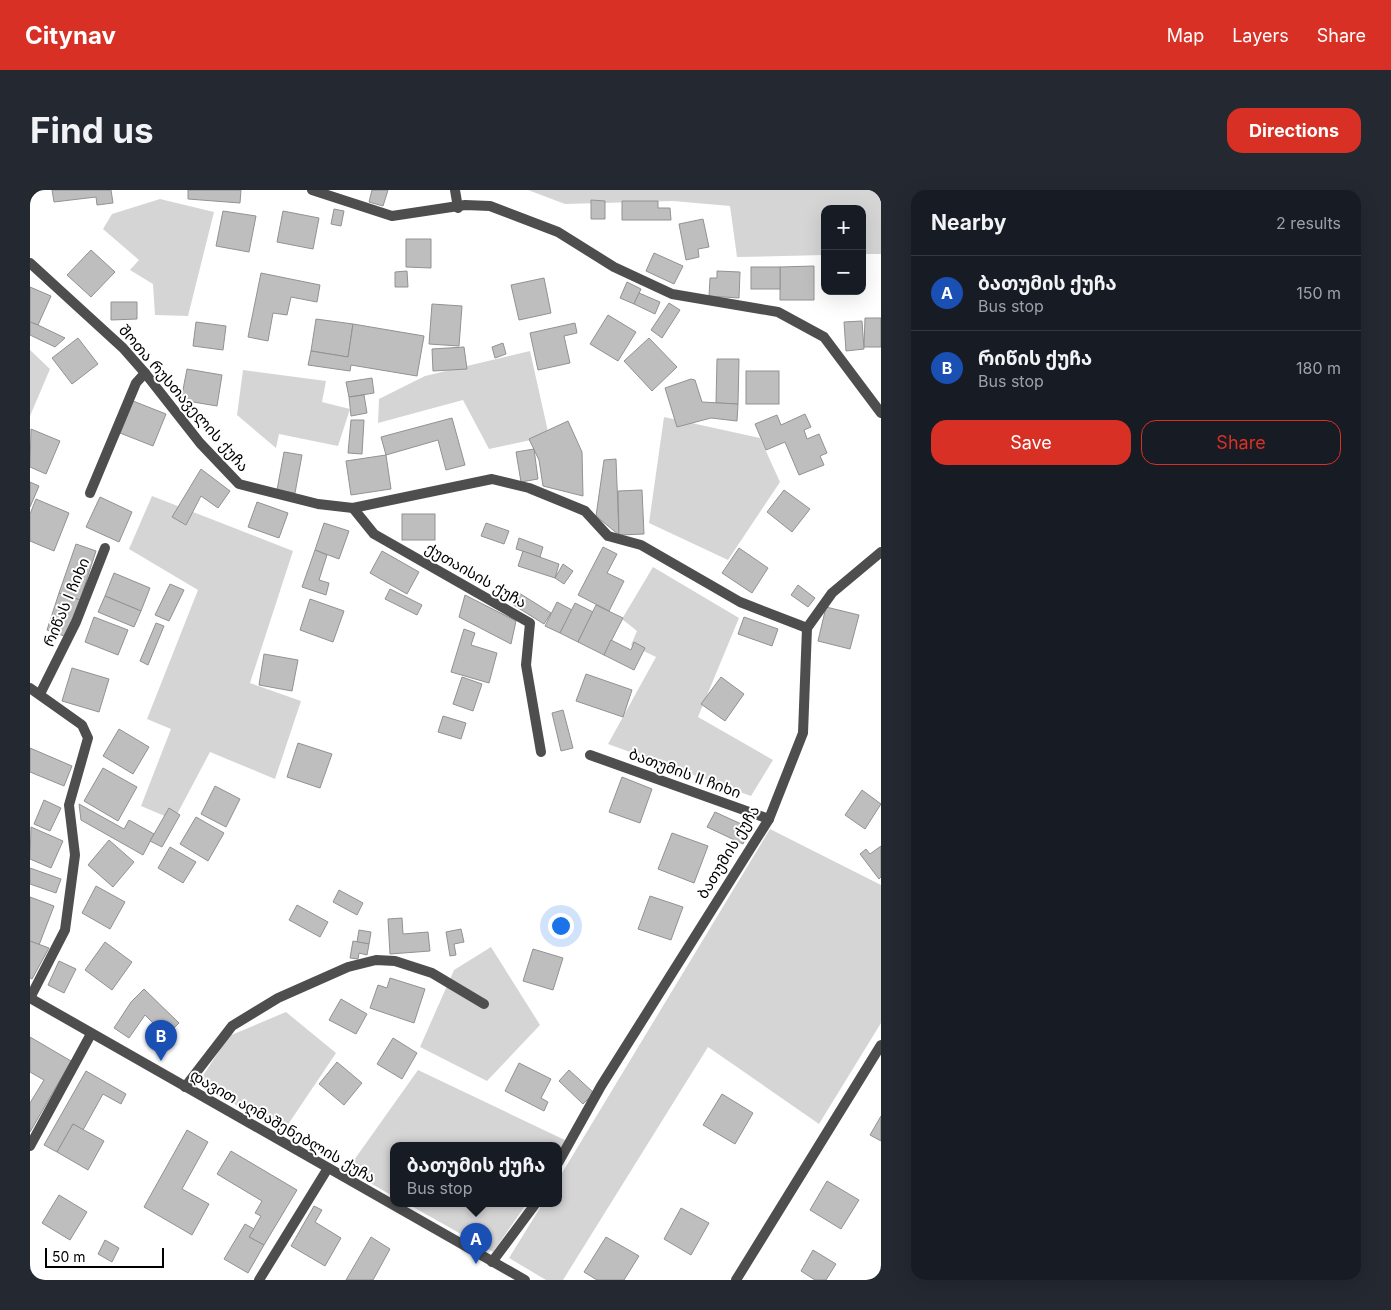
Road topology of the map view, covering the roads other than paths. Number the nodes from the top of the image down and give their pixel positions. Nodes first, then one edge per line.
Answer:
1 (312, 190) edge
2 (455, 190) edge
3 (458, 208) junction
4 (30, 263) edge
5 (146, 373) junction
6 (881, 413) edge
7 (90, 493) dead end
8 (353, 508) junction
9 (105, 548) dead end
10 (881, 552) edge
11 (807, 628) junction
12 (30, 688) edge
13 (40, 694) junction
14 (541, 752) dead end
15 (590, 755) dead end
16 (769, 819) junction
17 (30, 998) edge
18 (484, 1004) dead end
19 (92, 1034) junction
20 (881, 1045) edge
21 (185, 1087) junction
22 (30, 1146) edge
23 (562, 1156) edge
24 (328, 1168) junction
25 (390, 1204) edge
26 (396, 1207) edge
27 (533, 1207) edge
28 (492, 1262) junction
29 (259, 1280) edge
30 (523, 1280) edge
31 (736, 1280) edge

1 - 3 street
2 - 3 street
3 - 6 street
4 - 5 street, შოთა რუსთაველის ქუჩა
5 - 7 street
5 - 8 street, შოთა რუსთაველის ქუჩა
8 - 11 street, შოთა რუსთაველის ქუჩა
8 - 14 street, ქუთაისის ქუჩა
9 - 13 street, რიწას I ჩიხი
10 - 11 street
11 - 16 street, ბათუმის ქუჩა
12 - 13 street
13 - 17 street
15 - 16 street, ბათუმის II ჩიხი
16 - 23 street, ბათუმის ქუჩა
17 - 19 street, დავით აღმაშენებლის ქუჩა
18 - 21 street
19 - 21 street, დავით აღმაშენებლის ქუჩა
19 - 22 street
20 - 31 street
21 - 24 street, დავით აღმაშენებლის ქუჩა
24 - 25 street, დავით აღმაშენებლის ქუჩა
24 - 29 street
26 - 28 street, დავით აღმაშენებლის ქუჩა
27 - 28 street
28 - 30 street, დავით აღმაშენებლის ქუჩა

